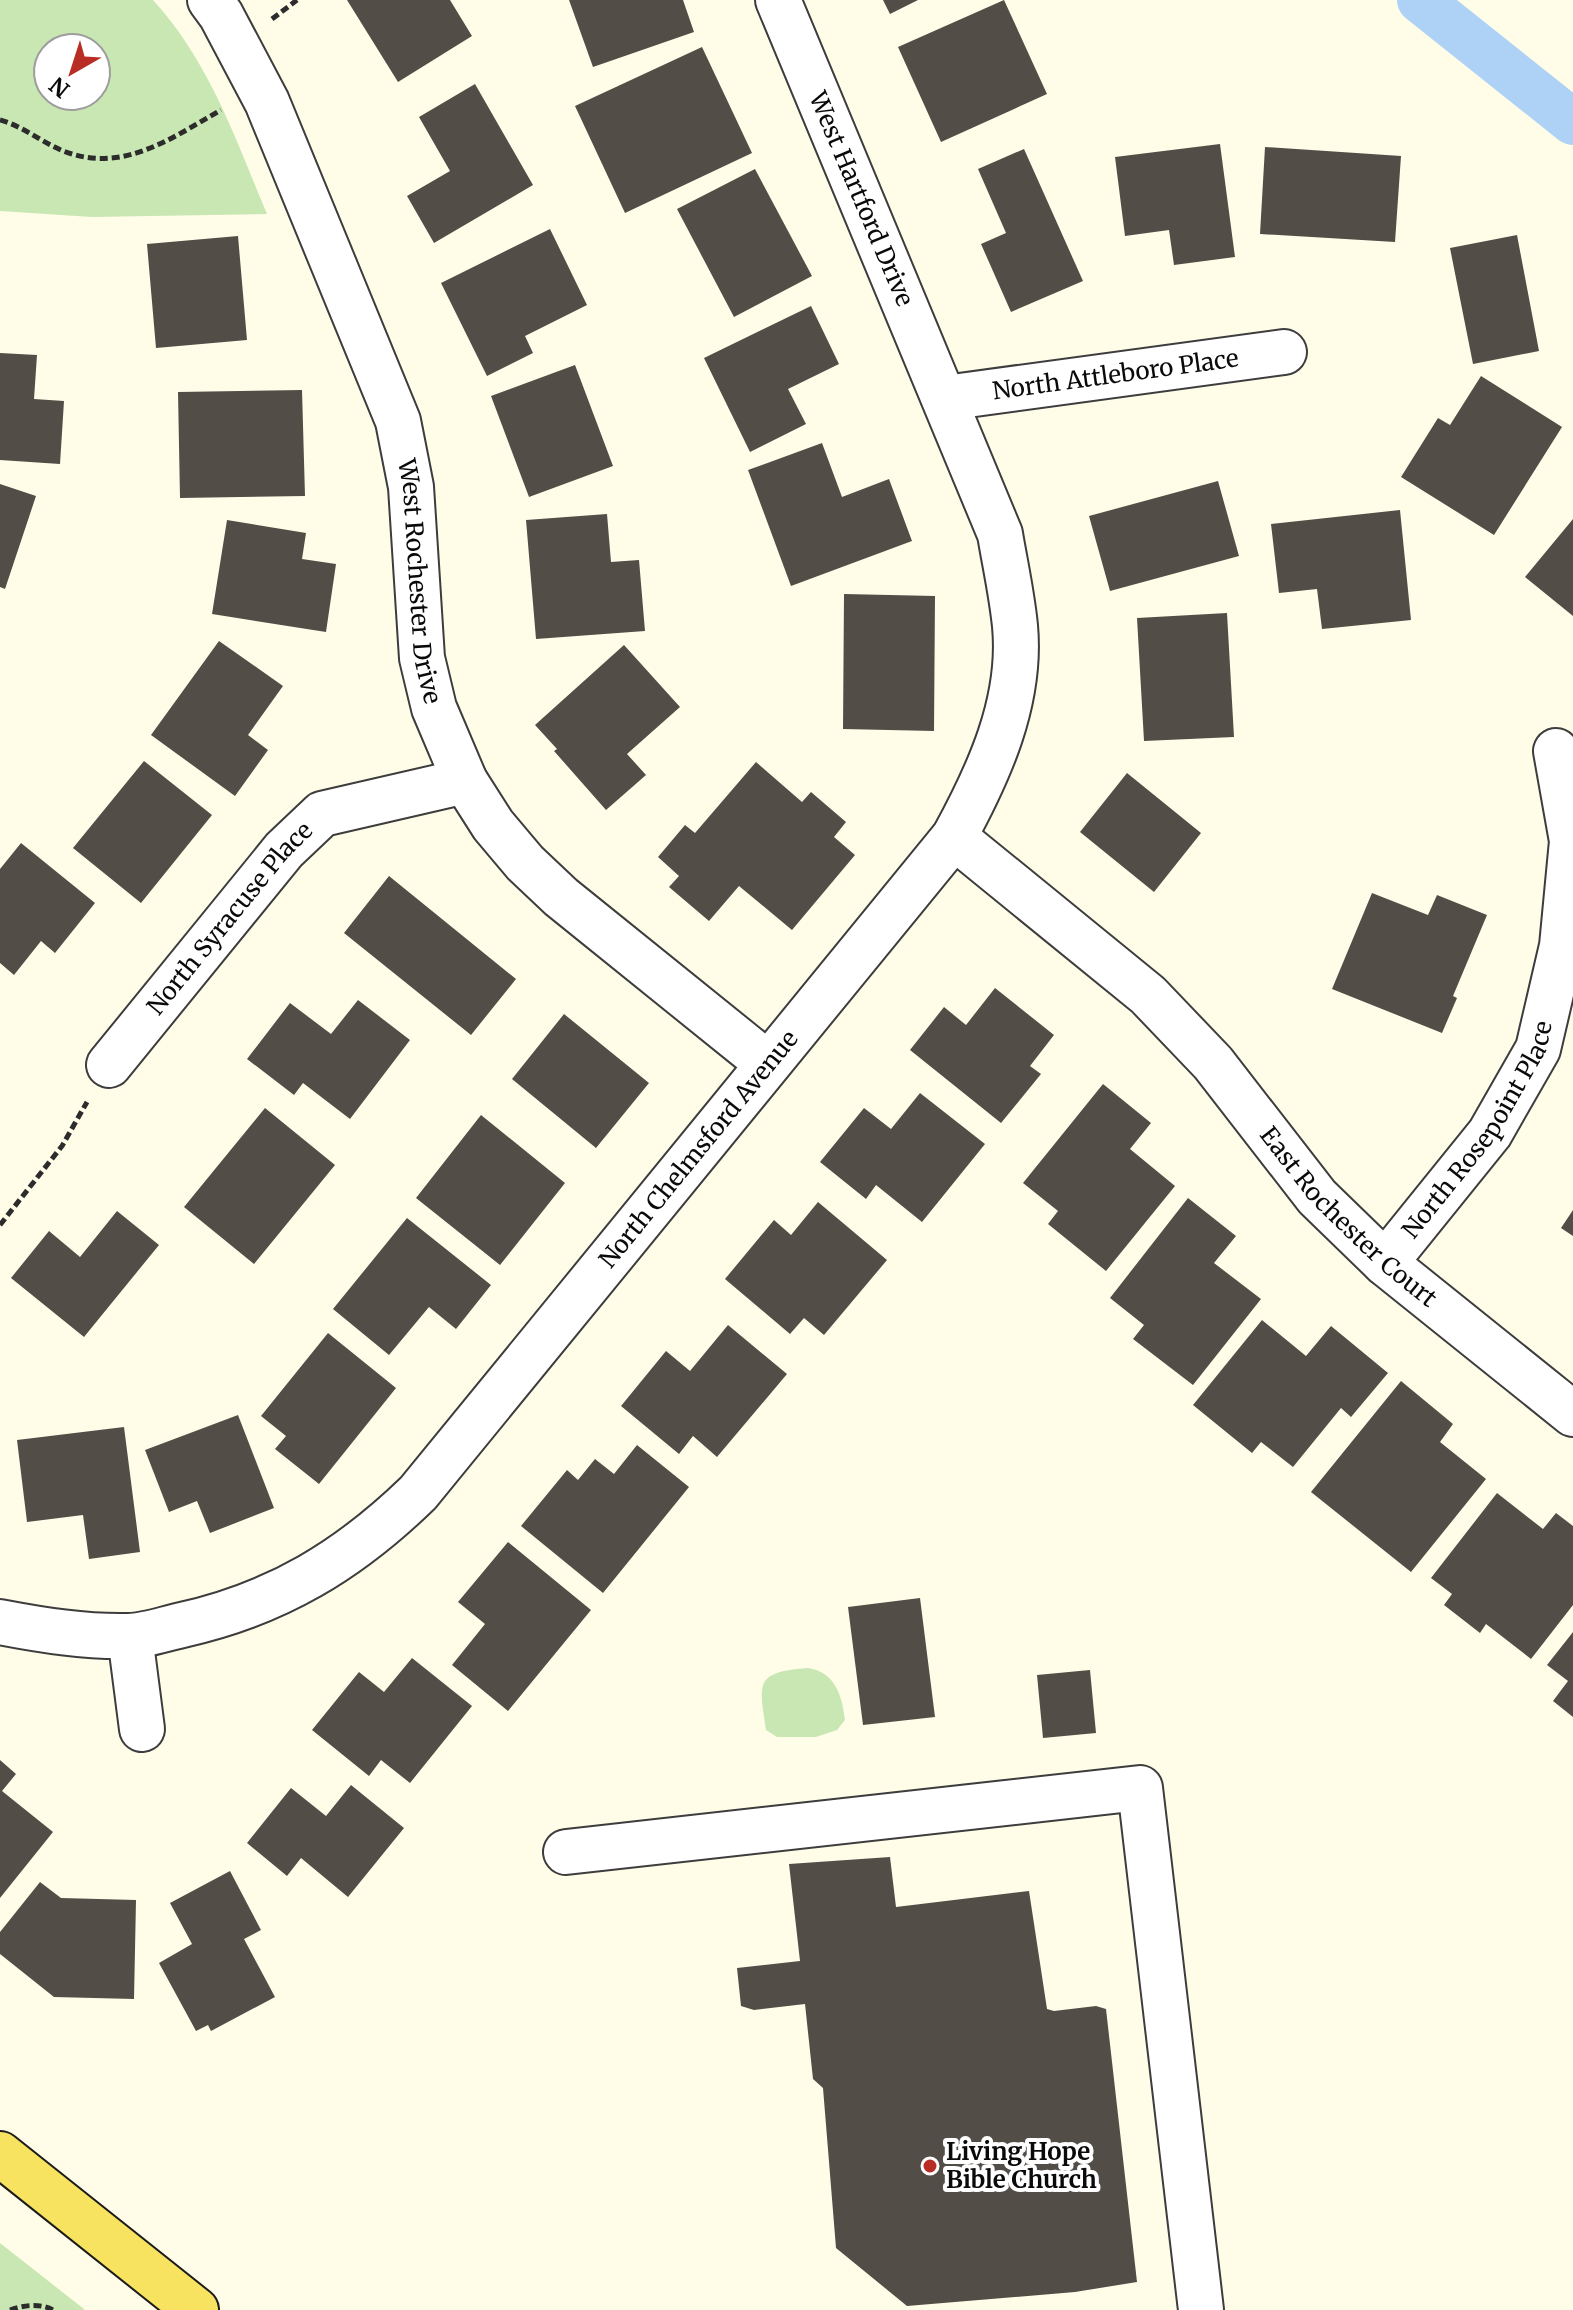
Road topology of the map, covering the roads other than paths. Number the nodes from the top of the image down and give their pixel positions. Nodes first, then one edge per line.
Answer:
1 (210, 0) edge
2 (778, 0) edge
3 (1284, 352) dead end
4 (945, 398) junction
5 (1556, 751) dead end
6 (465, 781) junction
7 (954, 837) junction
8 (768, 1064) junction
9 (109, 1065) road end
10 (1385, 1263) junction
11 (1573, 1414) edge
12 (0, 1622) edge
13 (130, 1636) junction
14 (142, 1729) dead end
15 (566, 1852) dead end
16 (0, 2154) edge
17 (196, 2310) edge
18 (1201, 2310) edge

1 - 6 street, West Rochester Drive
2 - 4 street, West Hartford Drive
3 - 4 street, North Attleboro Place
4 - 7 street, North Chelmsford Avenue
5 - 10 street, North Rosepoint Place
6 - 8 street, West Rochester Drive
6 - 9 street, North Syracuse Place
7 - 8 street, North Chelmsford Avenue
7 - 10 street, East Rochester Court
8 - 13 street, North Chelmsford Avenue
10 - 11 street, East Rochester Court
12 - 13 street, North Chelmsford Avenue
13 - 14 street
15 - 18 street
16 - 17 main road

